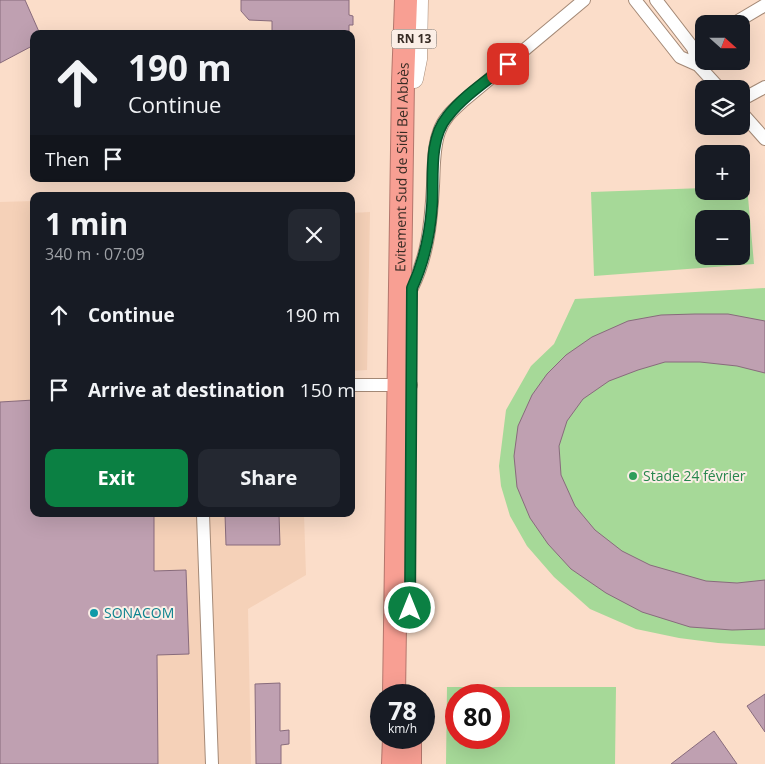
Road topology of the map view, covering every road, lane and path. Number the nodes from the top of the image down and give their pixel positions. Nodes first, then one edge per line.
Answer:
1 (400, 0) edge
2 (406, 0) edge
3 (414, 0) edge
4 (419, 0) edge
5 (584, 0) edge
6 (635, 0) edge
7 (656, 0) edge
8 (762, 7) edge
9 (749, 15) edge
10 (695, 42) edge
11 (695, 47) edge
12 (680, 57) junction
13 (695, 64) edge
14 (703, 70) edge
15 (409, 80) junction
16 (712, 80) edge
17 (765, 87) edge
18 (750, 95) edge
19 (750, 122) edge
20 (765, 139) edge
21 (407, 302) junction
22 (355, 385) edge
23 (405, 385) junction
24 (203, 517) edge
25 (394, 684) edge
26 (410, 684) edge
27 (394, 749) edge
28 (410, 749) edge
29 (212, 764) edge
30 (393, 764) edge
31 (410, 764) edge

1 - 15 main road
2 - 15 highway, Evitement Sud de Sidi Bel Abbès
3 - 15 highway, RN 13
4 - 15 main road
5 - 21 street
6 - 12 street
7 - 10 street
8 - 9 street
11 - 12 street
12 - 13 street
14 - 16 street
15 - 21 highway, Evitement Sud de Sidi Bel Abbès
17 - 18 street
19 - 20 street
21 - 23 highway, Evitement Sud de Sidi Bel Abbès
22 - 23 street
23 - 25 highway, Evitement Sud de Sidi Bel Abbès
23 - 26 highway, Evitement Sud de Sidi Bel Abbès
24 - 29 street
27 - 30 highway
28 - 31 highway

